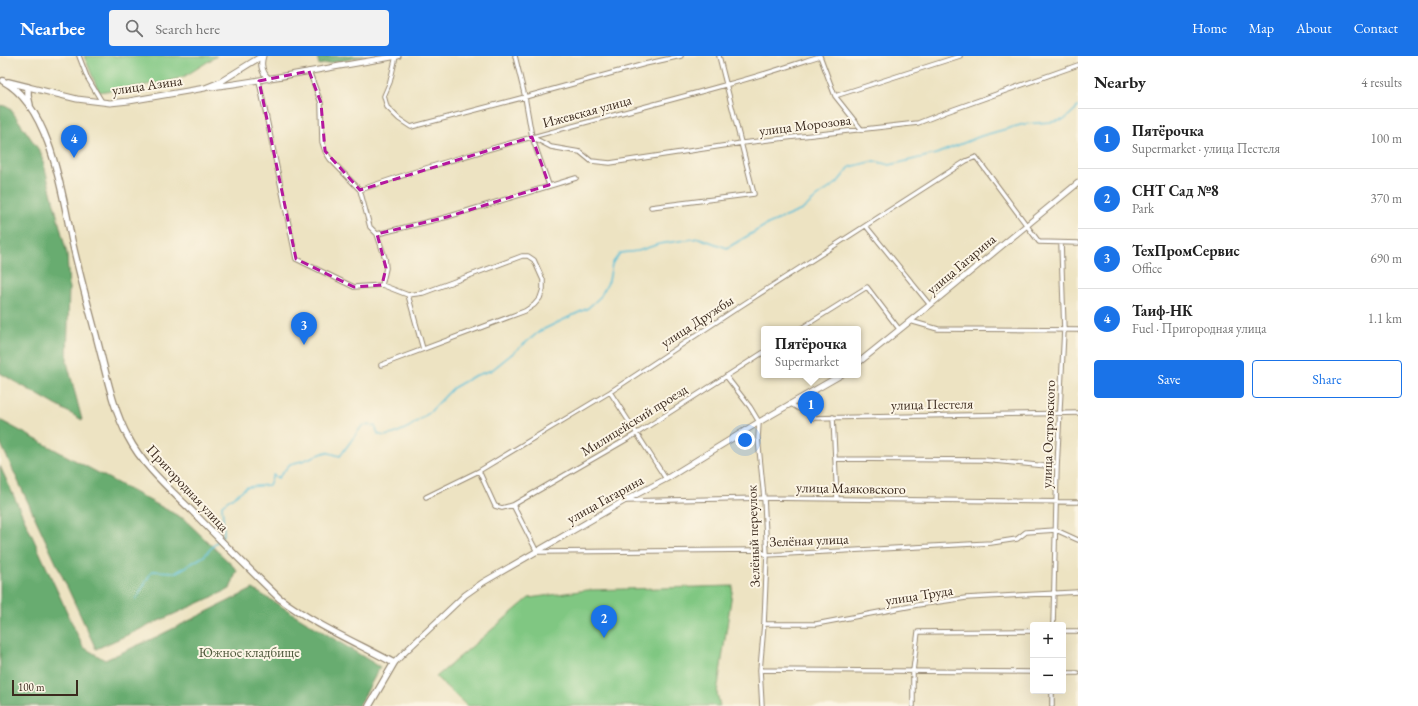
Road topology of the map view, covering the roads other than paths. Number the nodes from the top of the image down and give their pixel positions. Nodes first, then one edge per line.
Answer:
1 (79, 56) edge
2 (263, 56) edge
3 (397, 56) edge
4 (515, 56) edge
5 (681, 56) edge
6 (719, 56) edge
7 (820, 56) edge
8 (960, 56) edge
9 (1078, 65) edge
10 (309, 70) junction
11 (269, 79) junction
12 (1, 80) edge
13 (259, 81) junction
14 (726, 85) junction
15 (28, 87) junction
16 (205, 88) junction
17 (835, 96) junction
18 (525, 97) junction
19 (102, 102) junction
20 (33, 111) junction
21 (862, 130) junction
22 (532, 137) junction
23 (742, 143) junction
24 (576, 178) dead end
25 (1078, 183) edge
26 (549, 185) junction
27 (360, 190) junction
28 (651, 207) dead end
29 (1027, 224) junction
30 (866, 226) junction
31 (377, 234) junction
32 (1061, 243) junction
33 (1078, 243) edge
34 (382, 285) junction
35 (408, 294) junction
36 (930, 305) junction
37 (910, 321) junction
38 (805, 326) edge
39 (899, 329) junction
40 (1064, 330) junction
41 (1078, 330) edge
42 (423, 349) junction
43 (761, 354) edge
44 (861, 361) edge
45 (381, 365) dead end
46 (726, 376) junction
47 (836, 378) edge
48 (610, 392) junction
49 (791, 404) junction
50 (1060, 413) junction
51 (1078, 414) edge
52 (833, 417) junction
53 (760, 422) junction
54 (636, 434) junction
55 (835, 459) junction
56 (1057, 467) junction
57 (479, 470) junction
58 (666, 480) junction
59 (426, 497) dead end
60 (764, 498) junction
61 (837, 498) junction
62 (624, 501) junction
63 (1057, 502) junction
64 (1078, 502) edge
65 (513, 505) junction
66 (1056, 530) junction
67 (1078, 540) edge
68 (537, 552) junction
69 (767, 554) junction
70 (1078, 592) edge
71 (1053, 593) junction
72 (1053, 622) edge
73 (764, 624) junction
74 (1030, 631) edge
75 (1066, 631) edge
76 (1078, 631) edge
77 (394, 663) junction
78 (760, 670) junction
79 (913, 671) junction
80 (1030, 672) edge
81 (1066, 673) edge
82 (1078, 673) edge
83 (1052, 694) edge
84 (369, 706) edge
85 (762, 706) edge
86 (913, 706) edge
87 (1052, 706) edge

1 - 19 street
2 - 11 main road
2 - 16 main road, улица Азина
3 - 10 main road
3 - 18 street
4 - 18 street
5 - 18 street
6 - 14 street
7 - 14 street, Ижевская улица
7 - 17 street
8 - 17 street
9 - 21 street, улица Морозова
10 - 11 main road
10 - 27 street
11 - 13 main road
12 - 15 main road
12 - 20 main road, Пригородная улица
13 - 16 main road
13 - 34 street
14 - 22 street, Ижевская улица
14 - 23 street
15 - 19 main road, улица Азина
15 - 20 main road, Пригородная улица
16 - 19 main road, улица Азина
17 - 21 street
18 - 22 street
20 - 77 main road, Пригородная улица
21 - 23 street, улица Морозова
22 - 23 street, улица Морозова
22 - 26 street
22 - 27 street, Ижевская улица
23 - 28 street
24 - 26 street
25 - 29 main road, улица Гагарина
26 - 31 street
27 - 31 street
29 - 30 street, улица Дружбы
29 - 32 street
29 - 36 main road, улица Гагарина
30 - 36 street
30 - 48 street, улица Дружбы
31 - 34 street
32 - 33 street
32 - 40 street, улица Островского
34 - 35 street
35 - 42 street
35 - 42 street
36 - 37 main road, улица Гагарина
37 - 39 main road, улица Гагарина
37 - 40 street
38 - 39 street
39 - 44 main road, улица Гагарина
40 - 41 street
40 - 50 street, улица Островского
42 - 45 street
43 - 46 street, Милицейский проезд
46 - 53 street
46 - 54 street, Милицейский проезд
47 - 49 main road, улица Гагарина
48 - 54 street
48 - 57 street, улица Дружбы
49 - 52 street, улица Пестеля
49 - 53 main road, улица Гагарина
50 - 51 street, улица Пестеля
50 - 52 street, улица Пестеля
50 - 56 street, улица Островского
52 - 55 street
53 - 58 main road, улица Гагарина
53 - 60 street, Зелёный переулок
54 - 58 street
54 - 65 street, Милицейский проезд
55 - 56 street
55 - 61 street
56 - 63 street, улица Островского
57 - 59 street, улица Дружбы
57 - 65 street
58 - 62 main road, улица Гагарина
60 - 61 street, улица Маяковского
60 - 62 street, улица Маяковского
60 - 69 street, Зелёный переулок
61 - 63 street, улица Маяковского
62 - 68 main road, улица Гагарина
63 - 64 street, улица Маяковского
63 - 66 street, улица Островского
65 - 68 street
66 - 67 street, Зелёная улица
66 - 69 street, Зелёная улица
66 - 71 street, улица Островского
68 - 69 street, Зелёная улица
68 - 77 main road, улица Гагарина
69 - 73 street, Зелёный переулок
70 - 71 street, улица Труда
71 - 72 street, улица Островского
71 - 73 street, улица Труда
73 - 78 street, Зелёный переулок
74 - 79 street
75 - 76 street
77 - 84 main road
78 - 79 street
78 - 85 street, Зелёный переулок
79 - 80 street
79 - 86 street
81 - 82 street
83 - 87 street

